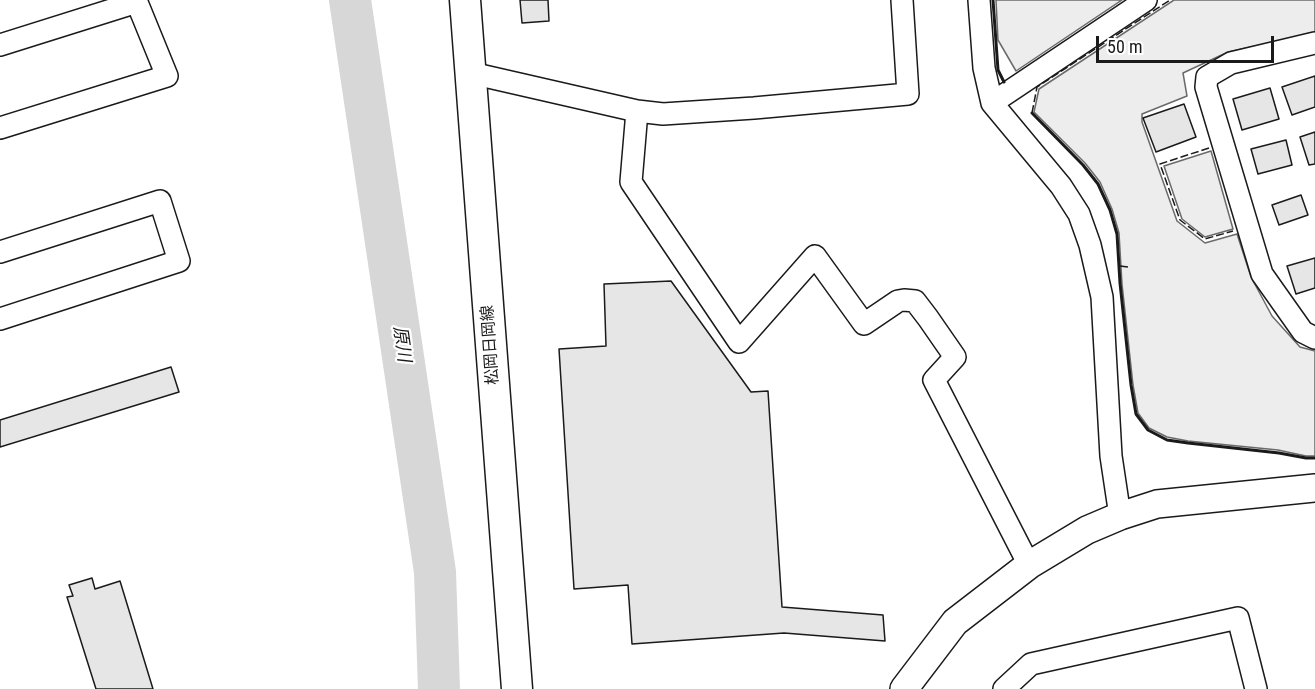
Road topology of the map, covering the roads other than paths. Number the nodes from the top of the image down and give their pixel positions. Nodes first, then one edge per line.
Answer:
1 (465, 0) edge
2 (902, 0) edge
3 (979, 0) edge
4 (1146, 0) edge
5 (136, 1) edge
6 (1315, 44) edge
7 (0, 45) edge
8 (471, 73) junction
9 (992, 104) junction
10 (637, 111) junction
11 (0, 128) edge
12 (0, 252) edge
13 (0, 319) edge
14 (1315, 338) edge
15 (1315, 488) edge
16 (1120, 516) junction
17 (1029, 565) junction
18 (517, 689) edge
19 (904, 689) edge
20 (1004, 689) edge
21 (1256, 689) edge

1 - 8 main road, 松岡日岡線
2 - 10 street
3 - 9 street
4 - 9 street
5 - 7 street
5 - 11 street
6 - 14 street
8 - 10 street
8 - 18 main road, 松岡日岡線
9 - 16 street
10 - 17 street
12 - 13 street
15 - 16 street
16 - 17 street
17 - 19 street
20 - 21 street

